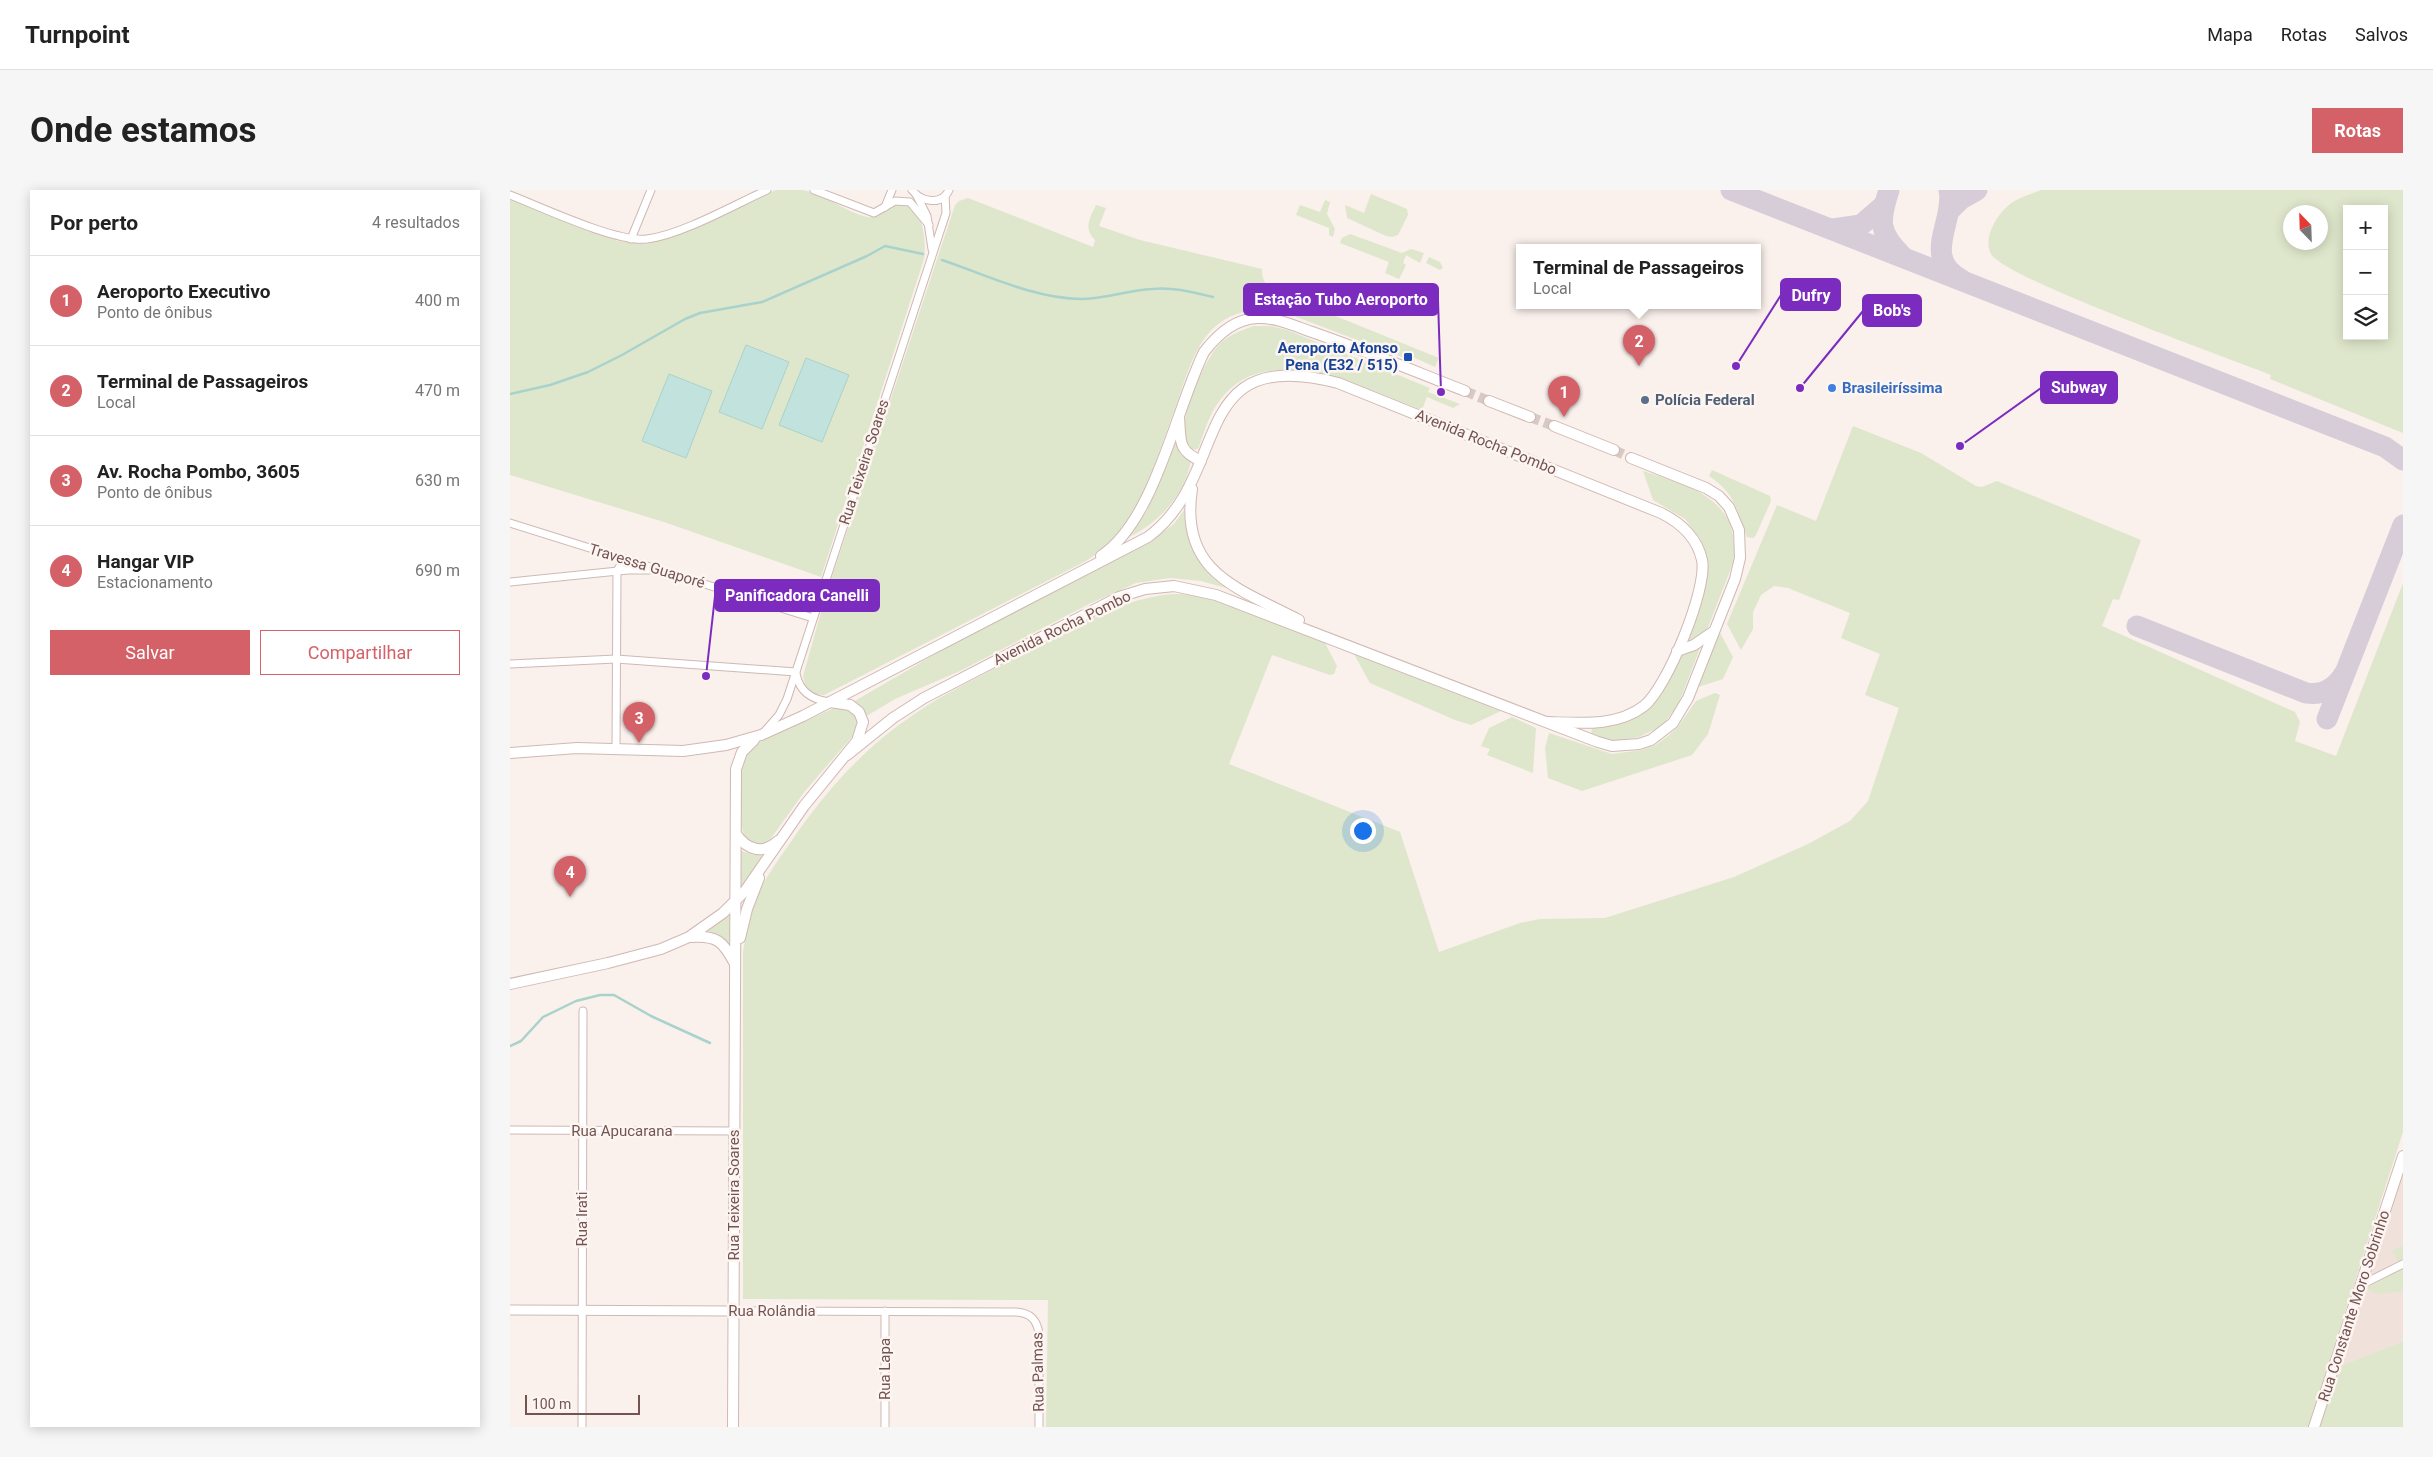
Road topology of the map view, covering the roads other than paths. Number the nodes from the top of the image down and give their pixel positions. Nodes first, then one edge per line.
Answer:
1 (651, 190) edge
2 (767, 190) edge
3 (814, 190) edge
4 (892, 190) edge
5 (914, 193) edge
6 (947, 193) edge
7 (510, 194) edge
8 (885, 208) junction
9 (929, 225) junction
10 (632, 239) junction
11 (932, 252) junction
12 (1465, 391) tunnel mouth
13 (1489, 401) tunnel mouth
14 (1179, 414) junction
15 (1530, 417) tunnel mouth
16 (1554, 426) tunnel mouth
17 (1614, 450) tunnel mouth
18 (1631, 458) tunnel mouth
19 (1201, 461) junction
20 (1194, 480) junction
21 (510, 522) edge
22 (626, 560) junction
23 (628, 570) junction
24 (662, 570) junction
25 (617, 571) junction
26 (1080, 571) junction
27 (510, 582) edge
28 (813, 618) junction
29 (1713, 632) junction
30 (1338, 640) junction
31 (1677, 651) junction
32 (616, 659) junction
33 (510, 664) edge
34 (796, 672) junction
35 (830, 702) junction
36 (1548, 722) junction
37 (761, 735) junction
38 (616, 749) junction
39 (510, 753) edge
40 (847, 755) junction
41 (736, 834) junction
42 (780, 839) junction
43 (765, 864) junction
44 (736, 901) junction
45 (689, 937) junction
46 (736, 964) junction
47 (510, 984) edge
48 (583, 1011) dead end
49 (510, 1130) edge
50 (583, 1130) junction
51 (735, 1131) junction
52 (2403, 1156) edge
53 (2400, 1170) edge
54 (2403, 1264) edge
55 (2361, 1285) junction
56 (510, 1310) edge
57 (582, 1310) junction
58 (734, 1311) junction
59 (885, 1311) junction
60 (1033, 1318) joint
61 (582, 1427) edge
62 (733, 1427) edge
63 (885, 1427) edge
64 (1039, 1427) edge
65 (2314, 1427) edge

1 - 10 street
2 - 10 street
3 - 8 street
4 - 8 street
5 - 6 street
5 - 9 street, Rua Teixeira Soares
6 - 11 street, Rua Teixeira Soares
7 - 10 street
8 - 9 street
9 - 11 street, Rua Teixeira Soares
11 - 28 street, Rua Teixeira Soares
12 - 14 main road, Avenida Rocha Pombo
13 - 15 main road
14 - 19 main road
14 - 26 main road, Avenida Rocha Pombo
16 - 17 main road
18 - 29 main road, Avenida Rocha Pombo
19 - 20 main road, Avenida Rocha Pombo
19 - 31 main road, Avenida Rocha Pombo
20 - 26 main road, Avenida Rocha Pombo
20 - 30 main road
21 - 22 street, Travessa Guaporé
22 - 23 street
22 - 24 street, Travessa Guaporé
22 - 25 street
23 - 24 street
23 - 25 street
24 - 28 street, Travessa Guaporé
25 - 27 street
25 - 32 street
26 - 35 main road, Avenida Rocha Pombo
28 - 34 street, Rua Teixeira Soares
29 - 31 main road
29 - 36 main road, Avenida Rocha Pombo
30 - 36 main road, Avenida Rocha Pombo
30 - 40 main road, Avenida Rocha Pombo
31 - 36 main road, Avenida Rocha Pombo
32 - 33 street
32 - 34 street
32 - 38 street
34 - 35 street
34 - 37 street, Rua Teixeira Soares
35 - 37 main road, Avenida Rocha Pombo
35 - 40 main road
37 - 38 main road
37 - 41 main road, Rua Teixeira Soares
38 - 39 main road
40 - 42 main road
41 - 42 main road
41 - 44 main road, Rua Teixeira Soares
42 - 43 main road
43 - 44 main road
43 - 46 main road, Rua Teixeira Soares
44 - 45 main road
44 - 46 main road, Rua Teixeira Soares
45 - 46 main road
45 - 47 main road
46 - 51 main road, Rua Teixeira Soares
48 - 50 street, Rua Irati
49 - 50 street, Rua Apucarana
50 - 51 street, Rua Apucarana
50 - 57 street, Rua Irati
51 - 58 main road, Rua Teixeira Soares
52 - 53 main road, Rua Constante Moro Sobrinho
53 - 55 main road, Rua Constante Moro Sobrinho
54 - 55 street
55 - 65 main road, Rua Constante Moro Sobrinho
56 - 57 street, Rua Rolândia
57 - 58 street, Rua Rolândia
57 - 61 street, Rua Irati
58 - 59 street, Rua Rolândia
58 - 62 main road, Rua Teixeira Soares
59 - 60 street, Rua Rolândia
59 - 63 street, Rua Lapa
60 - 64 street, Rua Palmas

